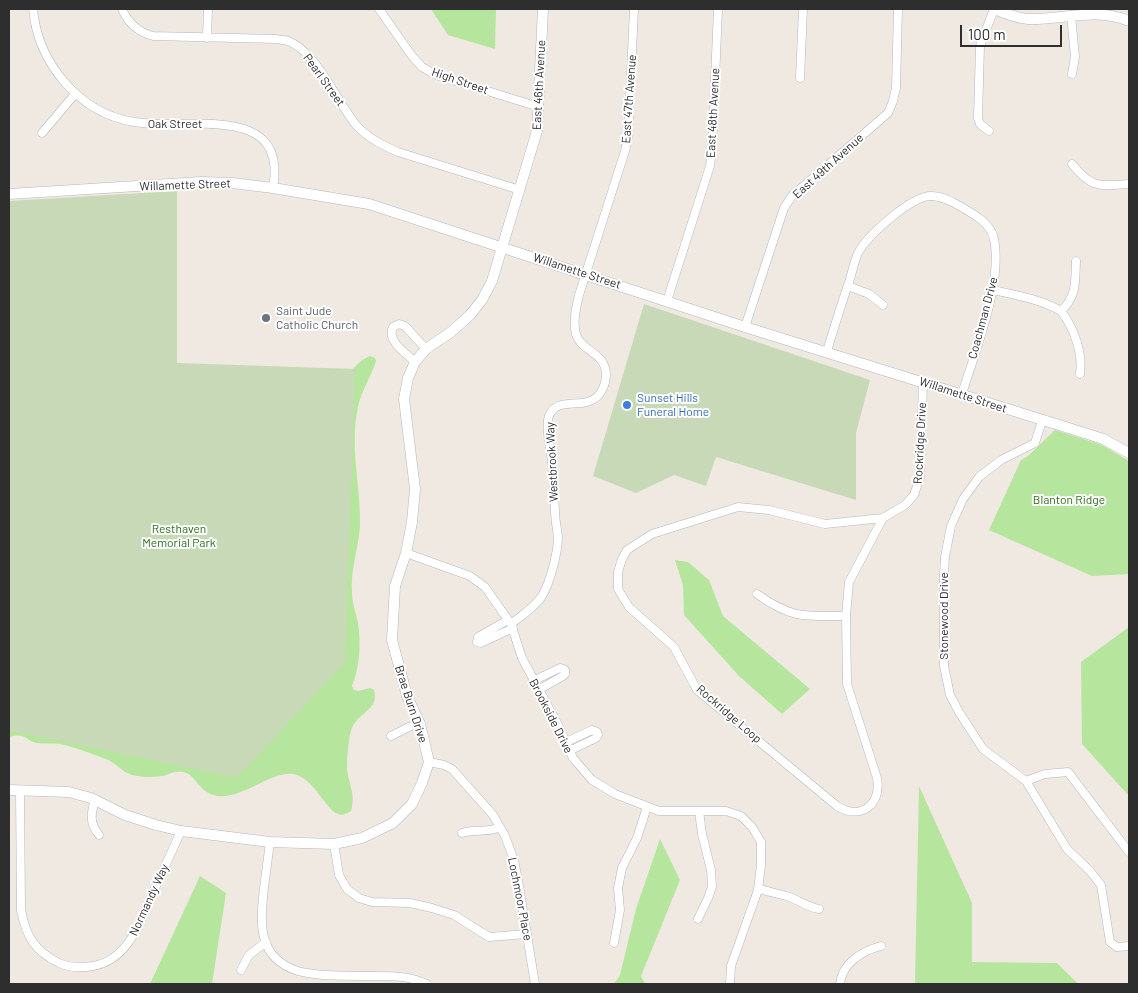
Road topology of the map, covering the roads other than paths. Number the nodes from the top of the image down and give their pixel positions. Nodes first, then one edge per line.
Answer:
1 (33, 9) edge
2 (122, 9) edge
3 (208, 9) edge
4 (379, 9) edge
5 (542, 9) edge
6 (634, 9) edge
7 (718, 9) edge
8 (803, 9) edge
9 (898, 9) edge
10 (994, 9) edge
11 (1071, 15) junction
12 (1129, 21) edge
13 (207, 38) junction
14 (1072, 74) dead end
15 (800, 78) dead end
16 (75, 94) junction
17 (538, 107) junction
18 (989, 131) dead end
19 (42, 133) dead end
20 (1072, 164) dead end
21 (1129, 184) edge
22 (273, 188) junction
23 (520, 190) junction
24 (9, 194) edge
25 (503, 247) junction
26 (1076, 262) dead end
27 (586, 274) junction
28 (848, 286) junction
29 (993, 290) junction
30 (667, 301) junction
31 (882, 305) dead end
32 (1061, 311) junction
33 (745, 327) junction
34 (426, 349) junction
35 (827, 351) junction
36 (415, 362) junction
37 (1080, 374) dead end
38 (923, 382) junction
39 (962, 394) junction
40 (1042, 421) junction
41 (1129, 451) edge
42 (883, 518) junction
43 (862, 521) junction
44 (873, 537) junction
45 (406, 553) junction
46 (757, 594) dead end
47 (846, 616) junction
48 (511, 624) junction
49 (533, 681) junction
50 (538, 690) junction
51 (419, 722) junction
52 (391, 736) dead end
53 (564, 743) junction
54 (569, 751) junction
55 (429, 762) junction
56 (1026, 781) junction
57 (9, 790) edge
58 (20, 790) junction
59 (95, 800) junction
60 (646, 806) junction
61 (699, 811) junction
62 (500, 827) junction
63 (181, 831) junction
64 (462, 833) dead end
65 (99, 835) dead end
66 (270, 842) junction
67 (334, 844) junction
68 (1129, 852) edge
69 (758, 888) junction
70 (819, 909) dead end
71 (698, 919) dead end
72 (527, 934) junction
73 (266, 942) junction
74 (614, 943) dead end
75 (880, 946) dead end
76 (1129, 946) edge
77 (241, 970) dead end
78 (427, 984) edge
79 (535, 984) edge
80 (730, 984) edge
81 (840, 984) edge

1 - 16 street, Oak Street
2 - 13 street, Pearl Street
3 - 13 street
4 - 17 street, High Street
5 - 17 street, East 46th Avenue
6 - 27 street, East 47th Avenue
7 - 30 street, East 48th Avenue
8 - 15 street
9 - 33 street, East 49th Avenue
10 - 11 street
10 - 18 street
11 - 12 street
11 - 14 street
13 - 23 street, Pearl Street
16 - 19 street
16 - 22 street, Oak Street
17 - 23 street, East 46th Avenue
20 - 21 street
22 - 24 street, Willamette Street
22 - 25 street, Willamette Street
23 - 25 street, East 46th Avenue
25 - 27 street, Willamette Street
25 - 34 street, Brae Burn Drive
26 - 32 street
27 - 30 street, Willamette Street
27 - 48 street, Westbrook Way
28 - 29 street, Coachman Drive
28 - 31 street
28 - 35 street, Coachman Drive
29 - 32 street
29 - 39 street, Coachman Drive
30 - 33 street, Willamette Street
32 - 37 street
33 - 35 street, Willamette Street
34 - 36 street, Brae Burn Drive
34 - 36 street
35 - 38 street, Willamette Street
36 - 45 street, Brae Burn Drive
38 - 39 street, Willamette Street
38 - 42 street, Rockridge Drive
39 - 40 street, Willamette Street
40 - 41 street, Willamette Street
40 - 56 street, Stonewood Drive
42 - 43 street, Rockridge Loop
42 - 44 street, Rockridge Loop
43 - 44 street
43 - 47 street, Rockridge Loop
44 - 47 street, Rockridge Loop
45 - 48 street, Brookside Drive
45 - 51 street, Brae Burn Drive
46 - 47 street
48 - 49 street, Brookside Drive
49 - 50 street, Brookside Drive
49 - 50 street
50 - 53 street, Brookside Drive
51 - 52 street
51 - 55 street, Brae Burn Drive
53 - 54 street, Brookside Drive
53 - 54 street
54 - 60 street, Brookside Drive
55 - 62 street, Lochmoor Place
55 - 67 street
56 - 68 street
56 - 76 street, Stonewood Drive
57 - 58 street
58 - 59 street
58 - 63 street, Normandy Way
59 - 63 street
59 - 65 street
60 - 61 street, Brookside Drive
60 - 74 street
61 - 69 street, Brookside Drive
61 - 71 street
62 - 64 street
62 - 72 street, Lochmoor Place
63 - 66 street
66 - 67 street
66 - 73 street
67 - 72 street
69 - 70 street
69 - 80 street, Brookside Drive
72 - 79 street, Lochmoor Place
73 - 77 street
73 - 78 street
75 - 81 street

